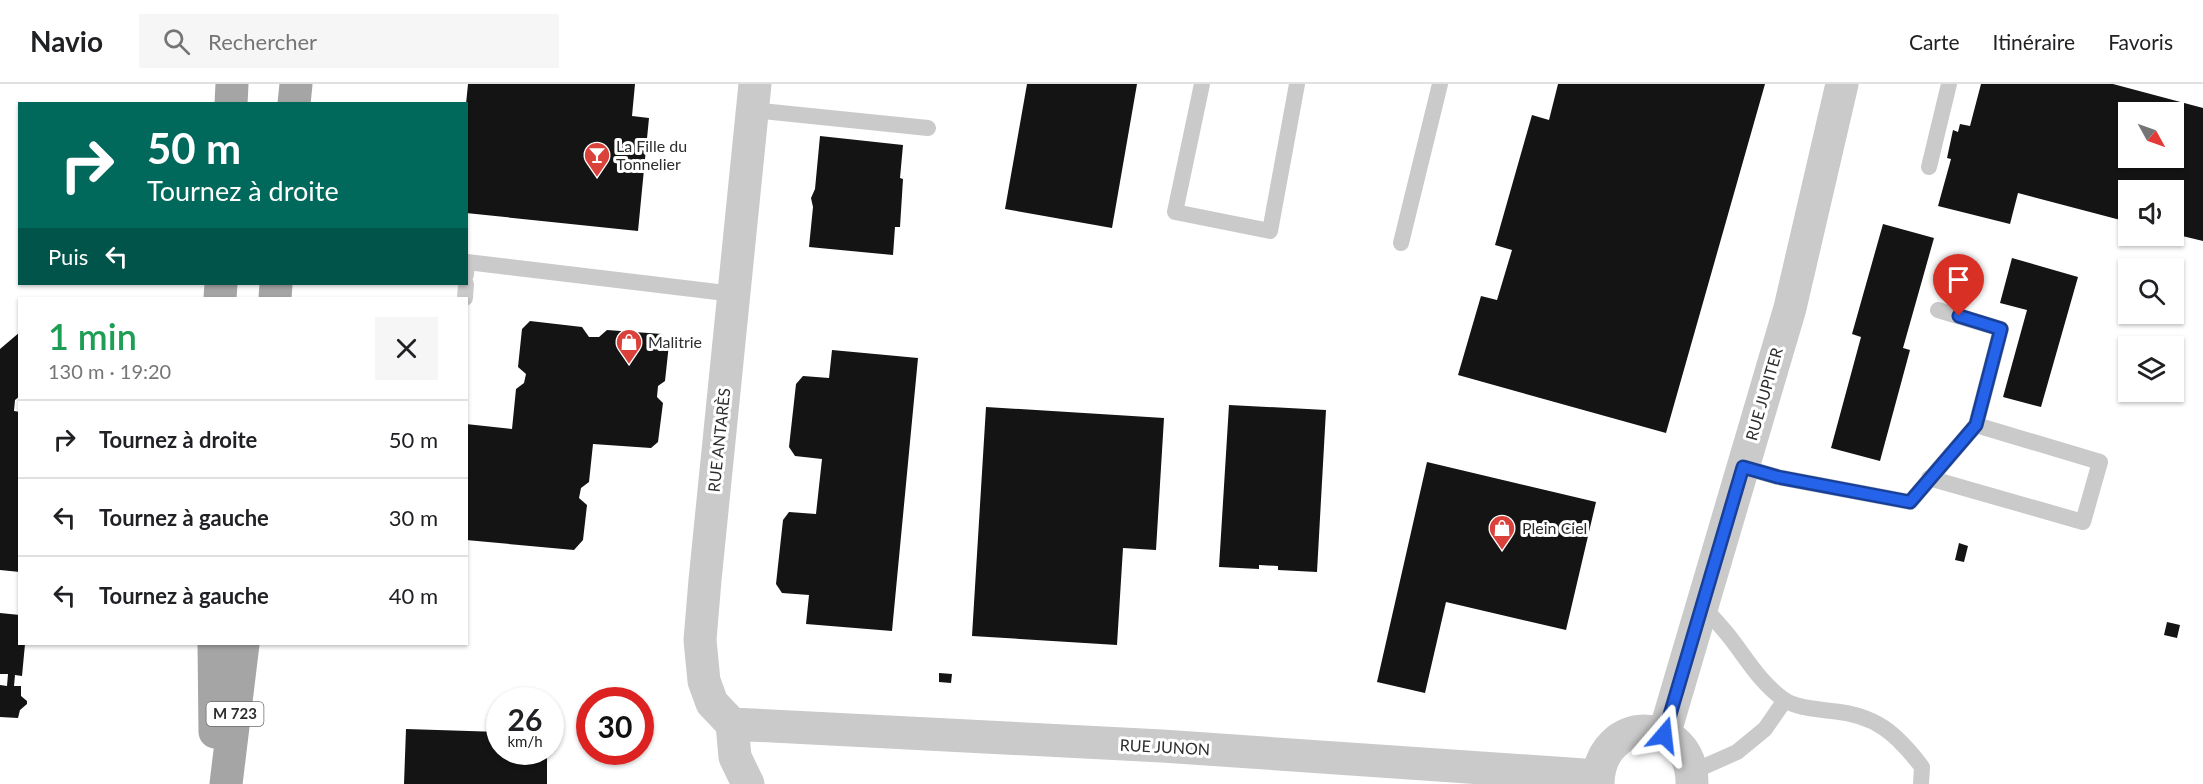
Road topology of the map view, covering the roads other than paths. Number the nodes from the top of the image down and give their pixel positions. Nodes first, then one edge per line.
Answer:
1 (232, 84) edge
2 (296, 84) edge
3 (1202, 84) edge
4 (1297, 84) edge
5 (1440, 84) edge
6 (1842, 84) edge
7 (1949, 84) edge
8 (754, 97) edge
9 (231, 102) edge
10 (294, 102) edge
11 (928, 128) dead end
12 (1929, 167) dead end
13 (1401, 243) dead end
14 (468, 266) edge
15 (734, 294) junction
16 (1938, 310) dead end
17 (1976, 425) junction
18 (1743, 467) junction
19 (1929, 478) junction
20 (1702, 605) junction
21 (214, 645) edge
22 (243, 645) edge
23 (1785, 700) junction
24 (732, 724) junction
25 (1664, 735) junction
26 (1692, 778) edge
27 (1598, 780) edge
28 (215, 784) edge
29 (226, 784) edge
30 (748, 784) edge
31 (1921, 784) edge

1 - 9 main road
2 - 10 main road
3 - 4 lane
5 - 13 lane
6 - 18 street, RUE JUPITER
7 - 12 lane
8 - 11 lane
8 - 15 street, RUE ANTARÈS
14 - 15 lane
15 - 24 street, RUE ANTARÈS
16 - 17 lane
17 - 19 lane
17 - 19 lane
18 - 19 lane
18 - 20 street, RUE JUPITER
20 - 23 lane
20 - 25 street, RUE JUPITER
21 - 28 main road, M 723
22 - 29 main road, M 723
23 - 26 lane
23 - 31 lane
24 - 27 street, RUE JUNON
24 - 30 street
25 - 26 street
25 - 27 street

